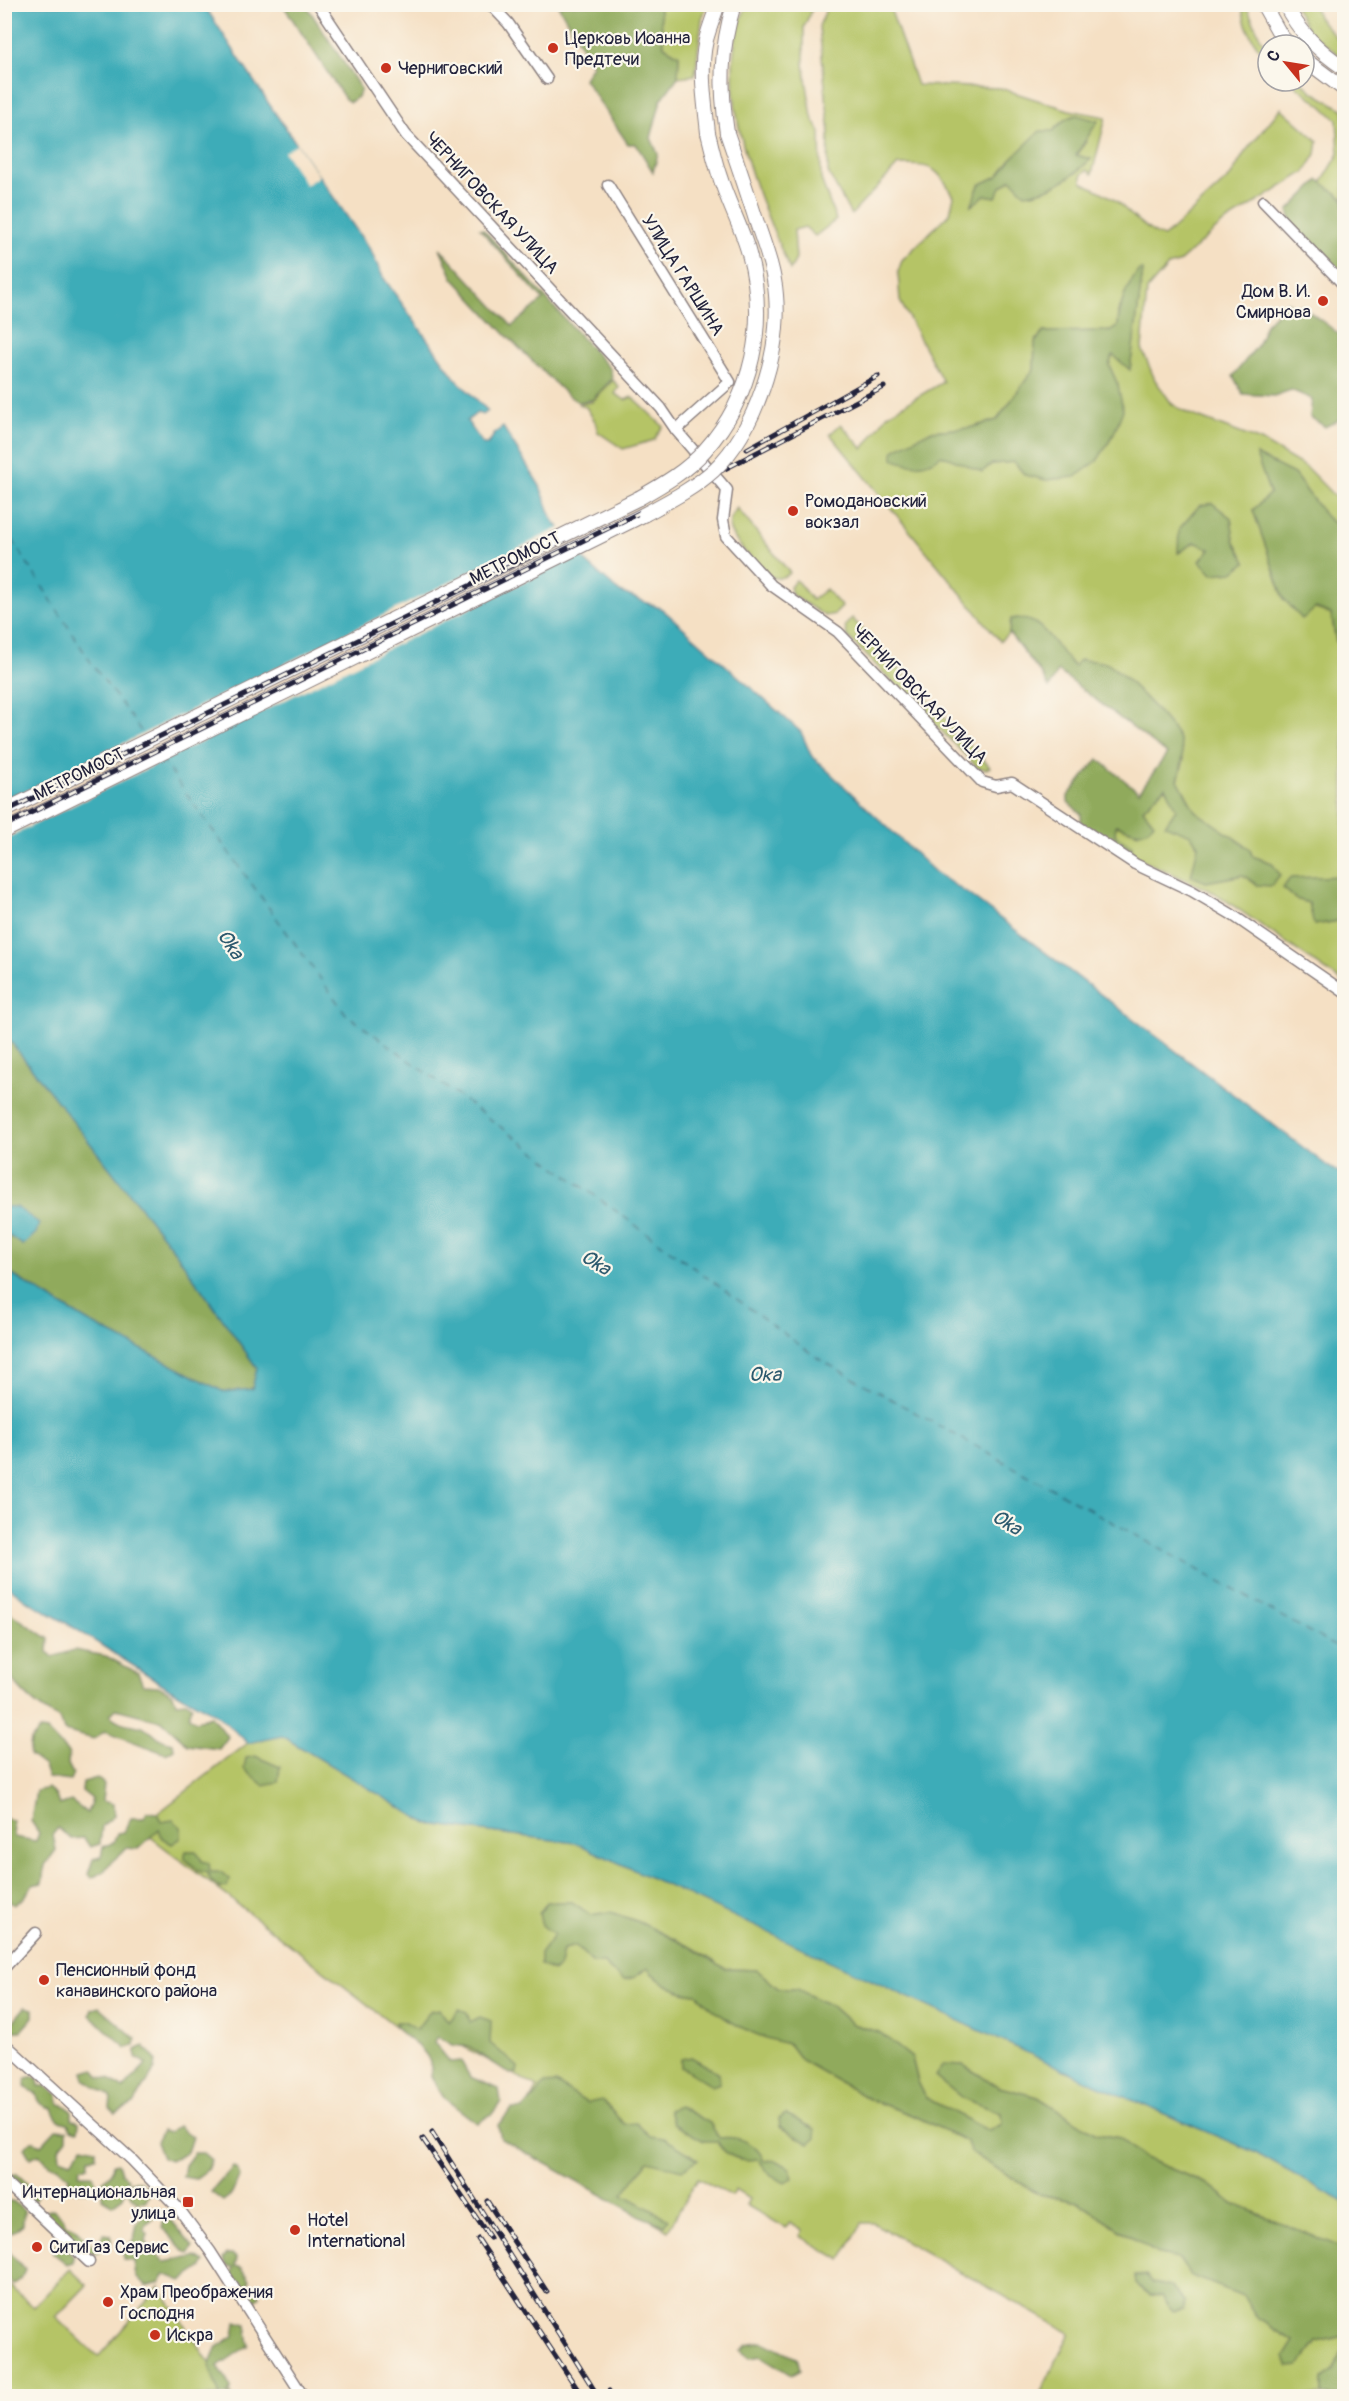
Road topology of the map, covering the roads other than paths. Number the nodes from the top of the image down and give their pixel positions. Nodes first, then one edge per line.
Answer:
1 (318, 4) edge
2 (490, 4) edge
3 (718, 4) edge
4 (734, 4) edge
5 (1263, 4) edge
6 (1285, 4) edge
7 (1279, 33) edge
8 (1316, 68) edge
9 (1344, 68) edge
10 (547, 80) dead end
11 (1344, 89) edge
12 (608, 185) dead end
13 (1263, 201) dead end
14 (1344, 285) edge
15 (676, 430) junction
16 (4, 810) edge
17 (4, 831) edge
18 (1344, 992) edge
19 (36, 1933) dead end
20 (4, 1968) edge
21 (4, 2043) edge
22 (4, 2181) edge
23 (89, 2262) dead end
24 (303, 2397) edge

1 - 15 street, ЧЕРНИГОВСКАЯ УЛИЦА
2 - 10 street
3 - 16 main road, МЕТРОМОСТ, bridge
4 - 17 main road, МЕТРОМОСТ, bridge
5 - 7 main road
6 - 9 main road
8 - 11 main road
12 - 15 street, УЛИЦА ГАРШИНА
13 - 14 street
15 - 18 street, ЧЕРНИГОВСКАЯ УЛИЦА
19 - 20 street
21 - 24 street
22 - 23 street

